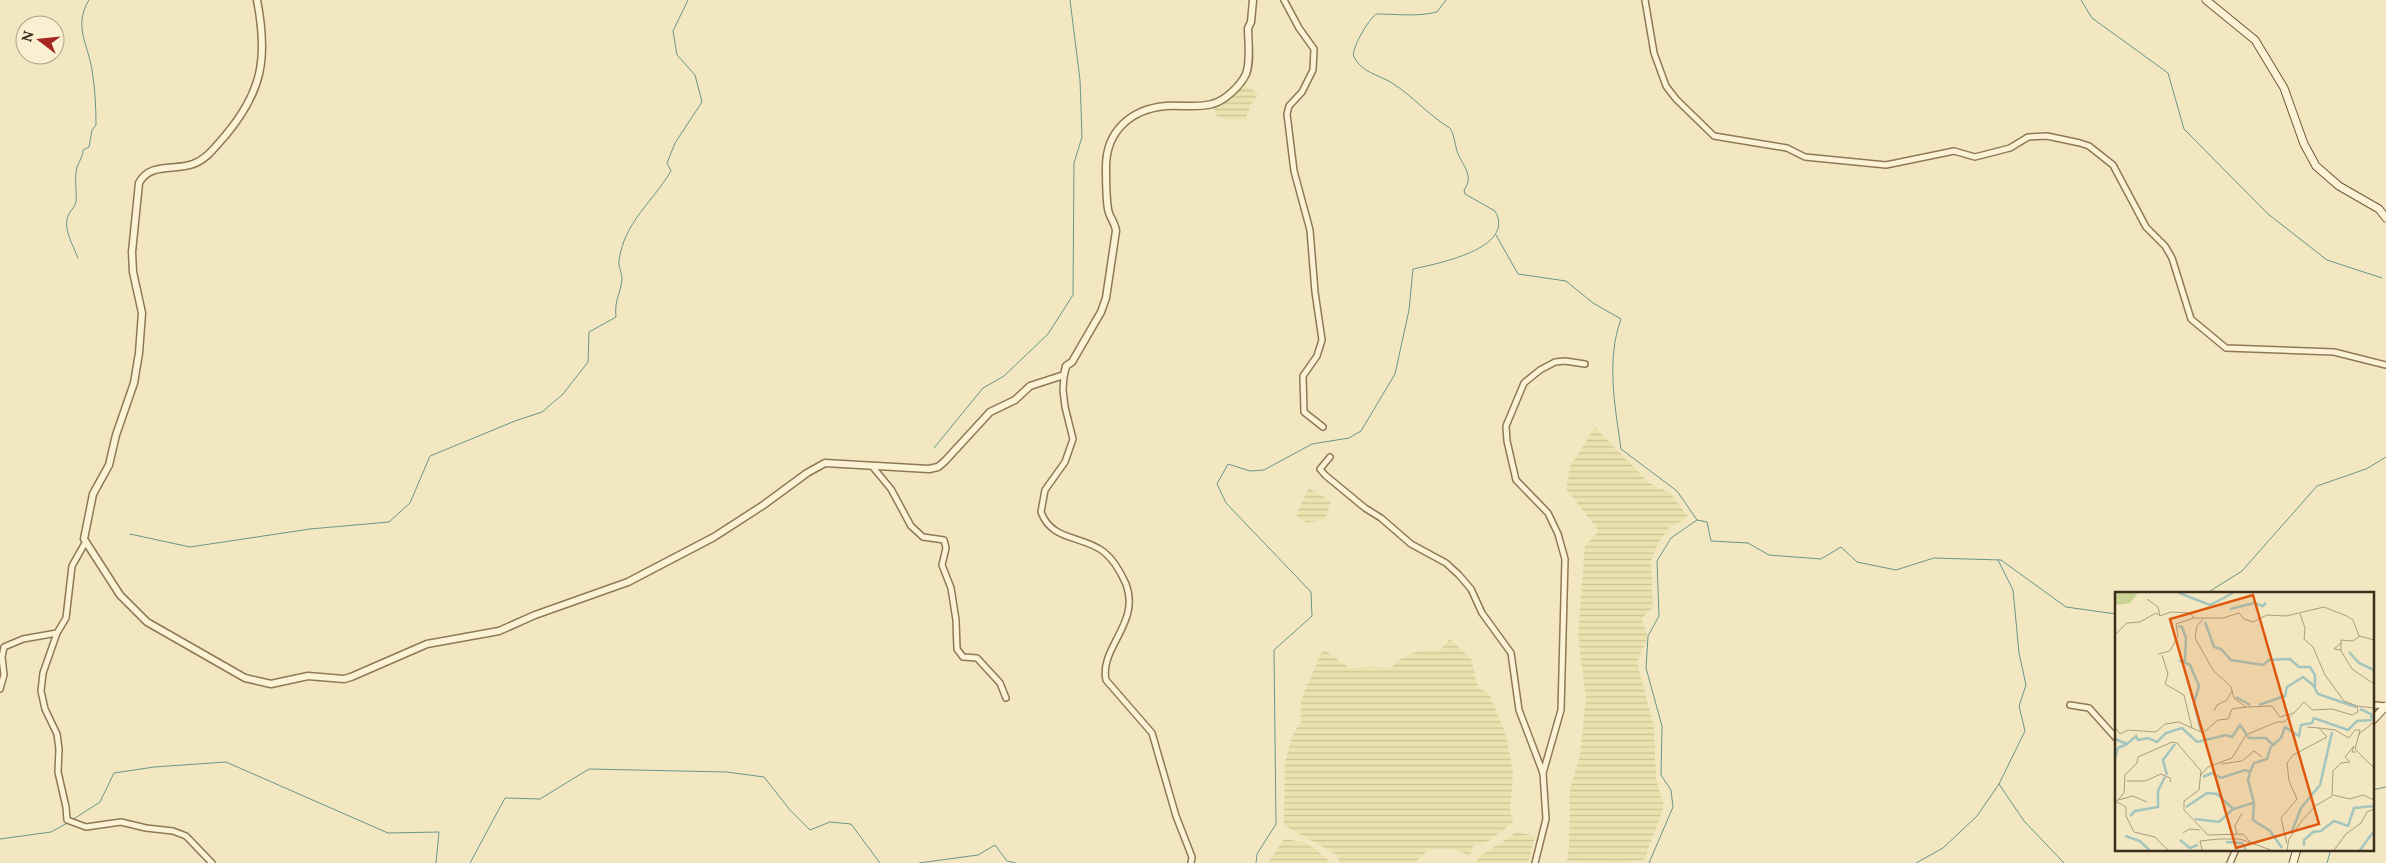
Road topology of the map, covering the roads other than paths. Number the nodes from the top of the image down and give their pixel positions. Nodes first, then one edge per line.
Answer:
1 (257, 0) edge
2 (1253, 0) edge
3 (1284, 0) edge
4 (1645, 0) edge
5 (2206, 0) edge
6 (2386, 218) edge
7 (1585, 364) dead end
8 (2386, 365) edge
9 (1064, 375) junction
10 (1323, 427) dead end
11 (1330, 457) dead end
12 (872, 466) junction
13 (85, 543) junction
14 (56, 633) junction
15 (0, 689) edge
16 (1006, 698) dead end
17 (2070, 705) dead end
18 (2374, 706) edge
19 (2386, 706) edge
20 (2374, 719) edge
21 (2115, 737) edge
22 (1543, 774) junction
23 (2236, 850) edge
24 (2296, 850) edge
25 (212, 863) edge
26 (1191, 863) edge
27 (1535, 863) edge
28 (2230, 863) edge
29 (2292, 863) edge

1 - 13 street
2 - 9 street
3 - 10 street
4 - 8 street
5 - 6 main road
7 - 22 street
9 - 12 street
9 - 26 street
11 - 22 street
12 - 13 street
12 - 16 street
13 - 14 street
14 - 15 street
14 - 25 street
17 - 21 street
18 - 19 street
19 - 20 main road
22 - 27 street
23 - 28 street
24 - 29 main road

